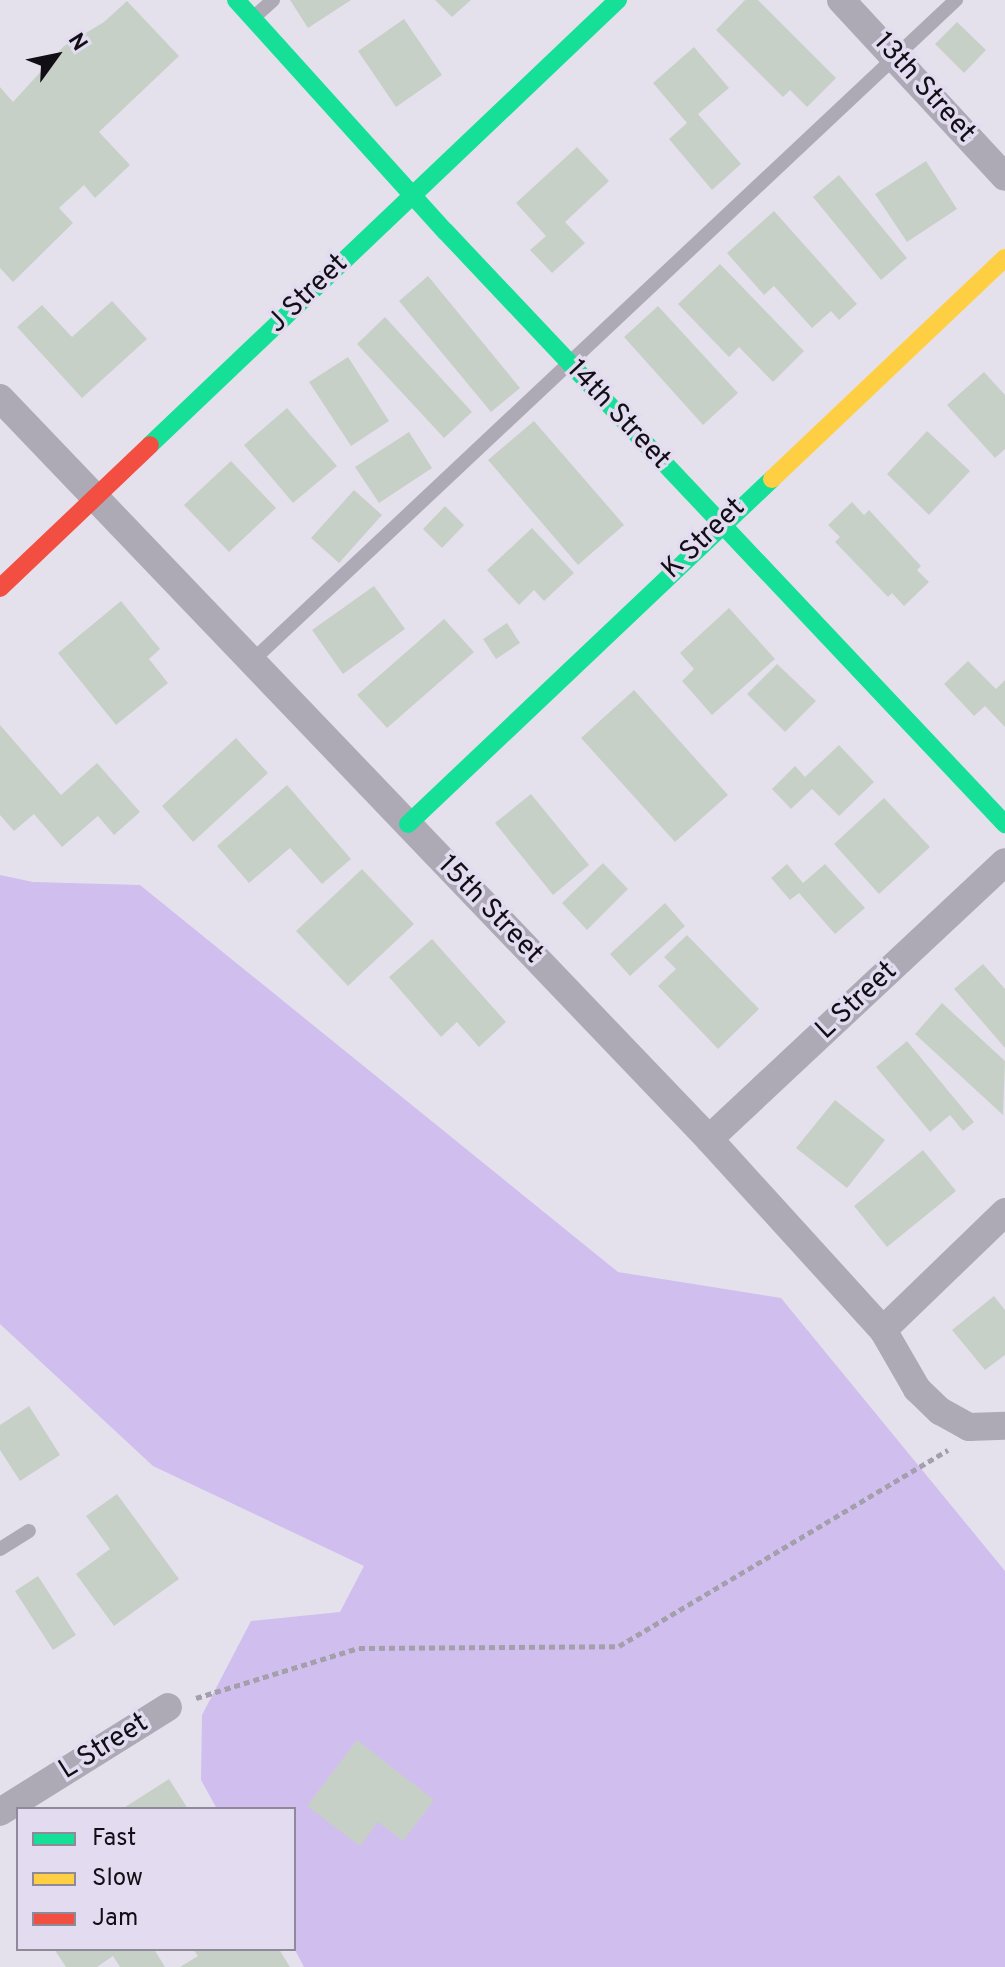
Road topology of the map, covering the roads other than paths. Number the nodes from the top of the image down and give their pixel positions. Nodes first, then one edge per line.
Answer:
1 (236, 0) edge
2 (273, 0) edge
3 (618, 0) edge
4 (841, 0) edge
5 (956, 0) edge
6 (253, 18) junction
7 (897, 56) junction
8 (1005, 177) edge
9 (411, 195) junction
10 (1005, 258) edge
11 (571, 366) junction
12 (0, 398) edge
13 (97, 498) junction
14 (720, 524) junction
15 (0, 588) edge
16 (252, 661) junction
17 (408, 824) junction
18 (1005, 824) edge
19 (1005, 862) edge
20 (709, 1139) junction
21 (1005, 1212) edge
22 (883, 1330) junction
23 (1005, 1426) edge
24 (29, 1531) dead end
25 (0, 1549) edge
26 (168, 1707) road end
27 (0, 1812) edge

1 - 6 street, 14th Street
2 - 6 lane
3 - 9 street, J Street
4 - 7 street, 13th Street
5 - 7 lane
6 - 9 street, 14th Street
7 - 8 street, 13th Street
7 - 11 lane
9 - 11 street, 14th Street
9 - 13 street, J Street
10 - 14 street, K Street
11 - 14 street, 14th Street
11 - 16 lane
12 - 13 street, 15th Street
13 - 15 street, J Street
13 - 16 street, 15th Street
14 - 17 street, K Street
14 - 18 street, 14th Street
16 - 17 street, 15th Street
17 - 20 street, 15th Street
19 - 20 street, L Street
20 - 22 street, 15th Street
21 - 22 street
22 - 23 street, 15th Street
24 - 25 lane
26 - 27 street, L Street

